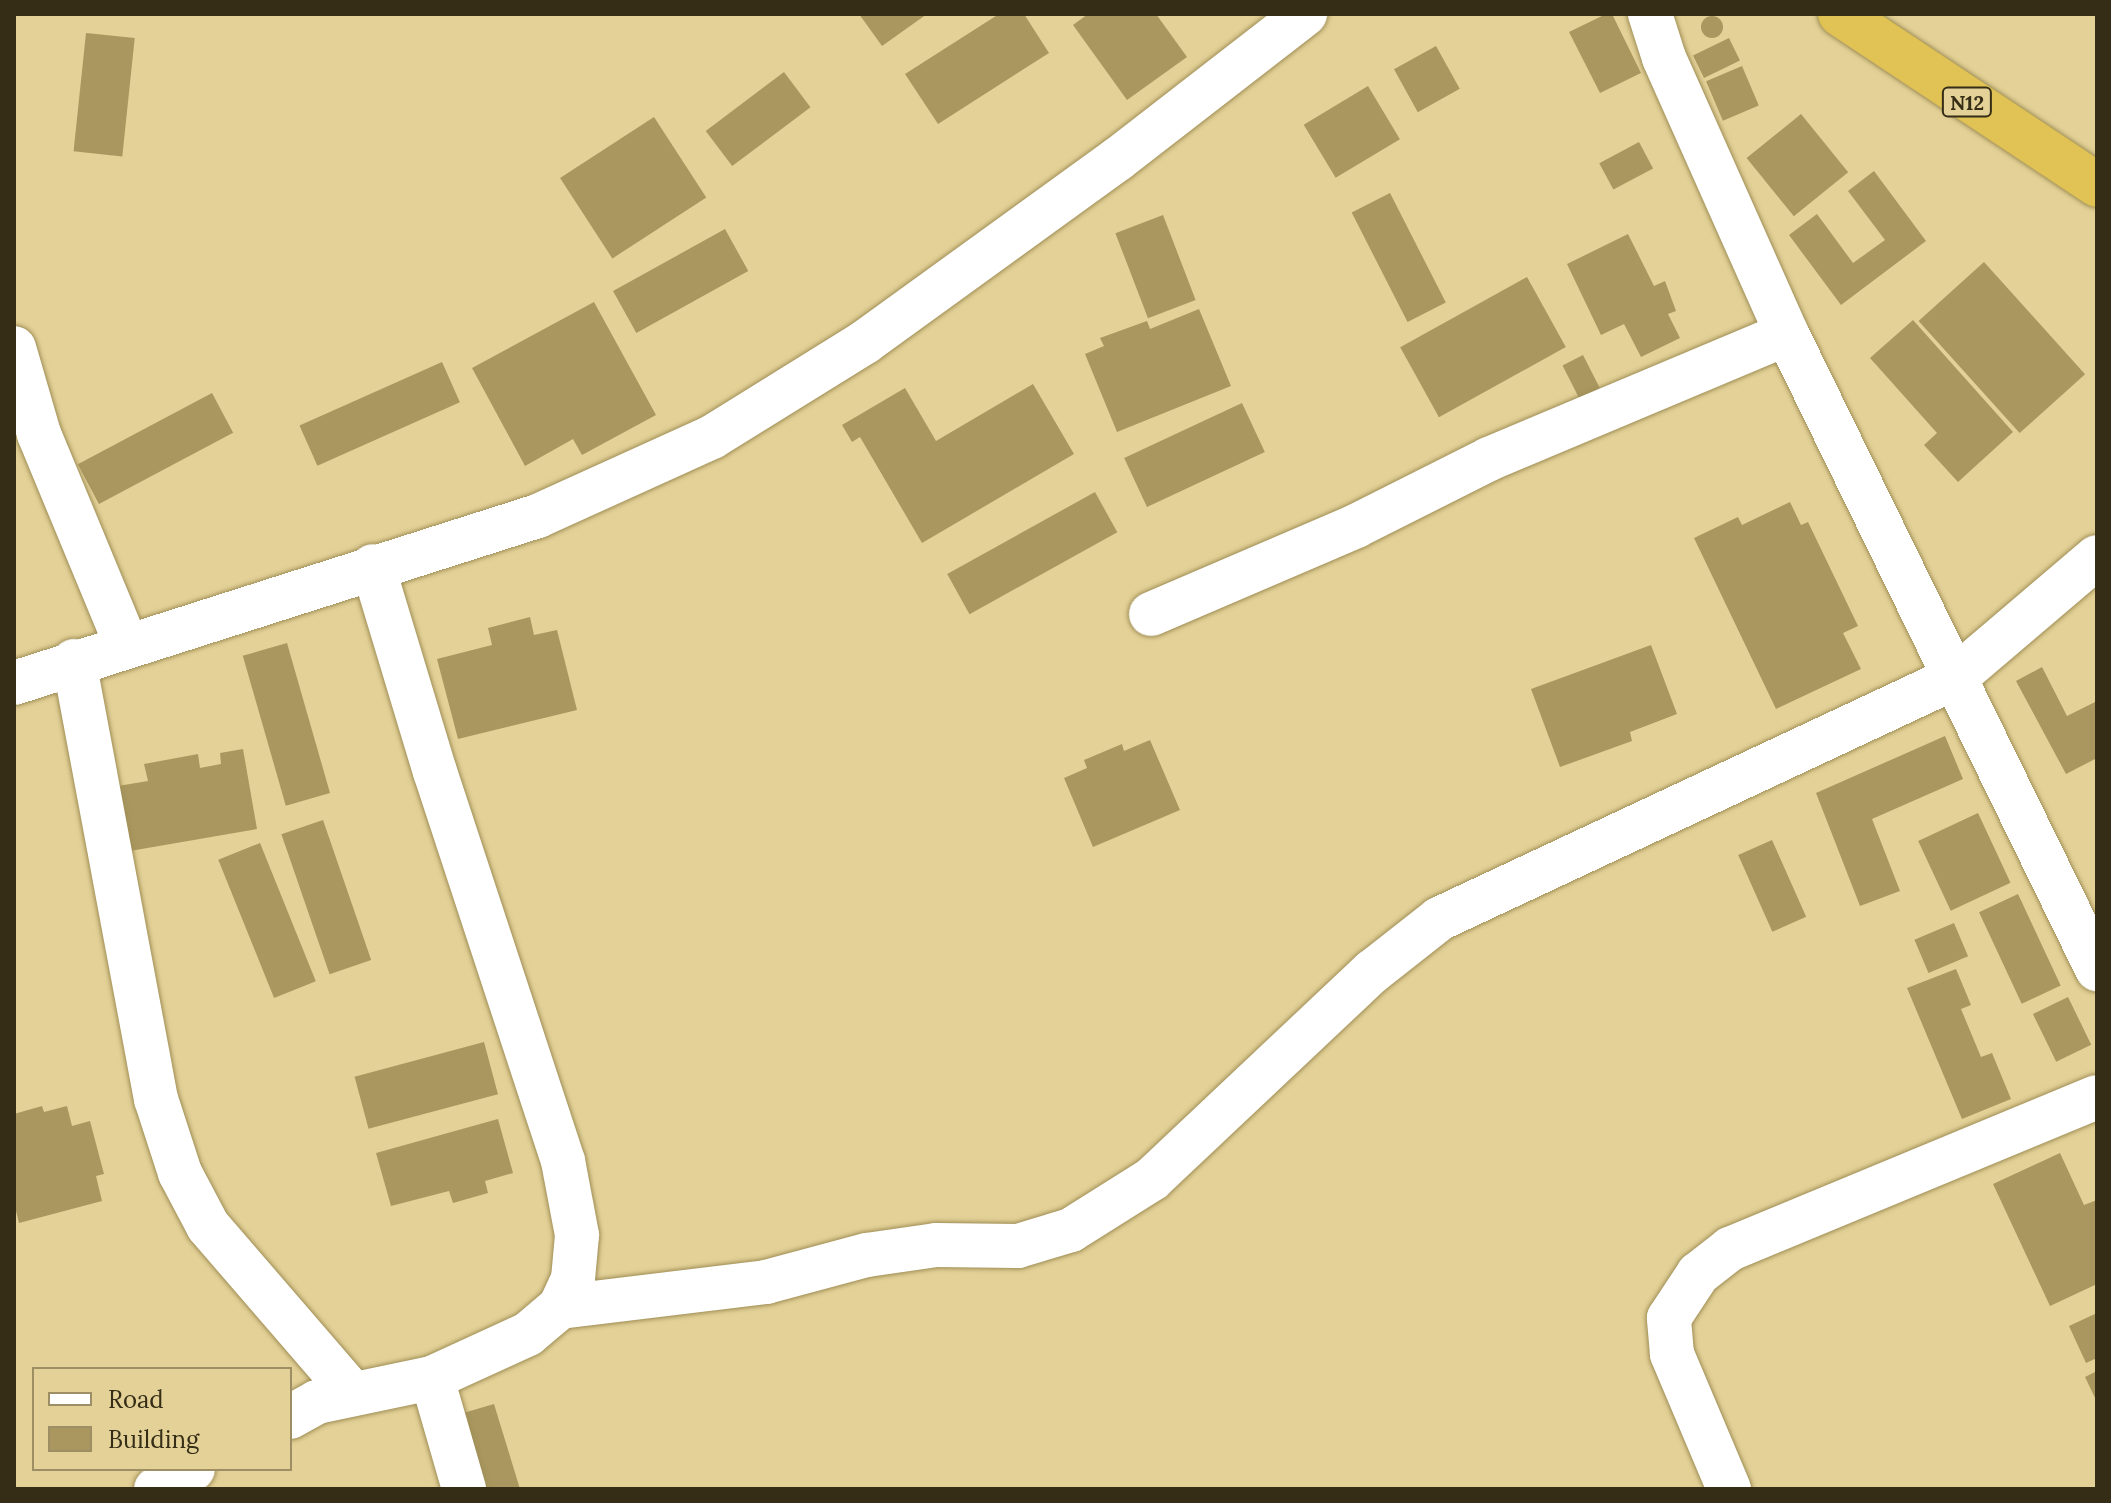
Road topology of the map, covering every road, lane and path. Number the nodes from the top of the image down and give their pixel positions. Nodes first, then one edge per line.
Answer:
1 (1305, 14) edge
2 (1650, 14) edge
3 (1840, 14) edge
4 (2097, 185) edge
5 (1787, 334) junction
6 (14, 348) edge
7 (2097, 557) edge
8 (373, 566) junction
9 (1151, 614) dead end
10 (126, 644) junction
11 (74, 661) junction
12 (1956, 677) junction
13 (14, 683) edge
14 (2097, 969) edge
15 (2097, 1097) edge
16 (560, 1307) junction
17 (432, 1378) junction
18 (352, 1393) junction
19 (292, 1416) edge
20 (189, 1471) edge
21 (156, 1489) edge
22 (464, 1489) edge
23 (1729, 1489) edge

1 - 8 street
2 - 5 street
3 - 4 highway, N12
5 - 9 street
5 - 12 street
6 - 10 street
7 - 12 street
8 - 10 street
8 - 16 street
10 - 11 street
11 - 13 street
11 - 18 street
12 - 14 street
12 - 16 street
15 - 23 street
16 - 17 street
17 - 18 street
17 - 22 street
18 - 19 street
20 - 21 street

